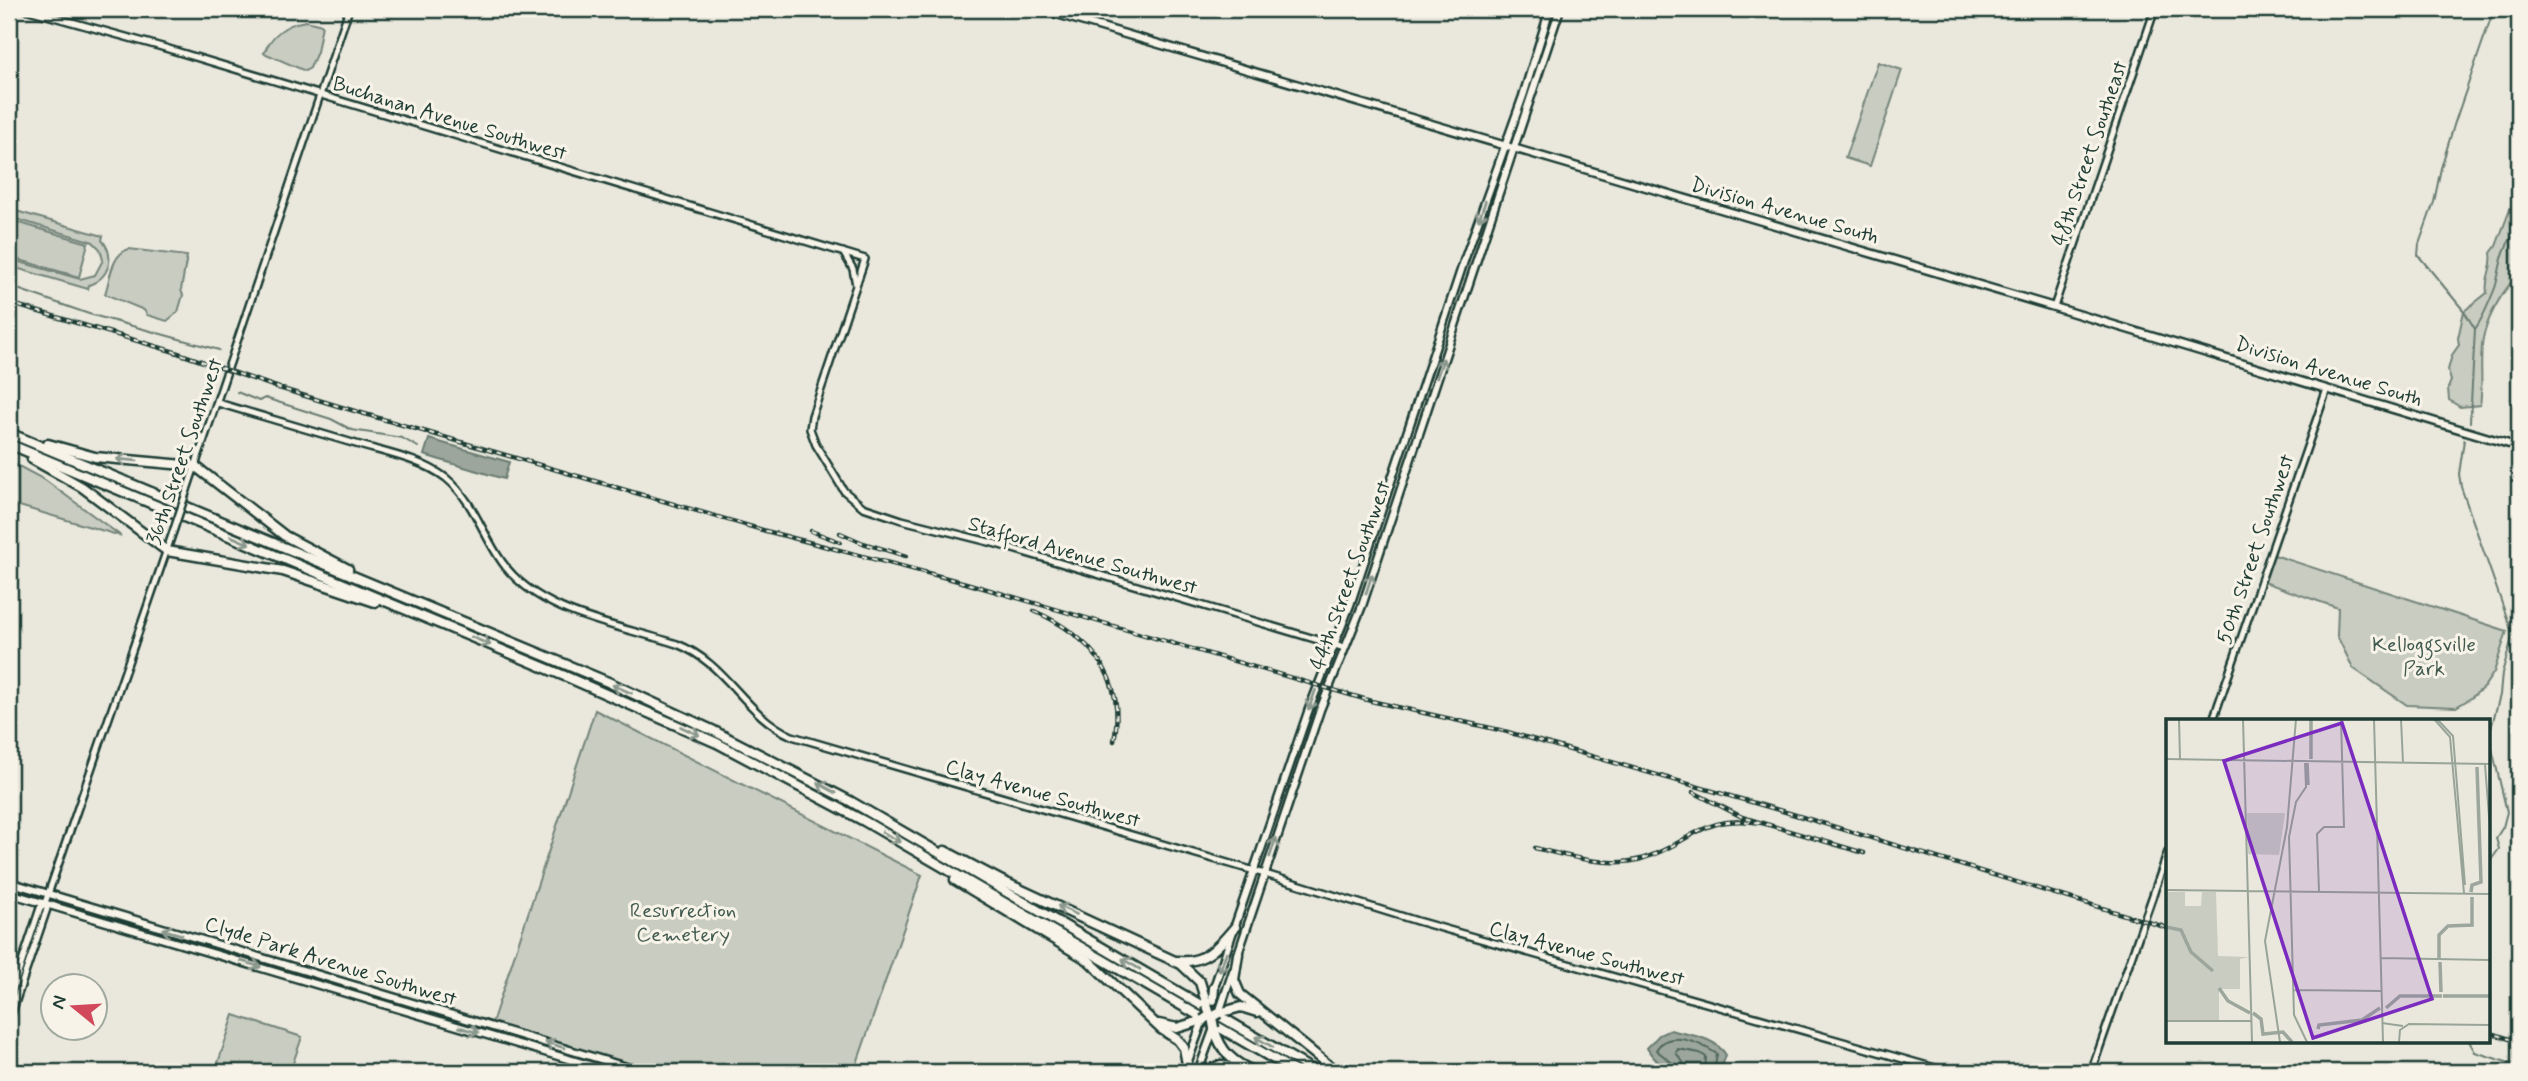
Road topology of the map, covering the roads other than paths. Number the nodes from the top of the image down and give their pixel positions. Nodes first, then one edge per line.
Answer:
1 (25, 9) edge
2 (349, 9) edge
3 (1040, 9) edge
4 (1550, 9) edge
5 (1560, 9) edge
6 (2155, 9) edge
7 (320, 95) junction
8 (1505, 146) junction
9 (1513, 149) junction
10 (843, 252) junction
11 (1465, 258) junction
12 (865, 259) joint
13 (1472, 274) junction
14 (856, 286) junction
15 (1454, 290) junction
16 (1463, 301) junction
17 (2054, 307) junction
18 (1447, 311) junction
19 (1454, 327) junction
20 (2327, 388) junction
21 (218, 403) junction
22 (9, 432) edge
23 (9, 445) edge
24 (2519, 447) edge
25 (195, 467) junction
26 (1393, 475) junction
27 (1396, 502) junction
28 (167, 551) junction
29 (404, 598) junction
30 (418, 615) junction
31 (1334, 645) junction
32 (1345, 648) junction
33 (2213, 719) edge
34 (886, 822) junction
35 (914, 850) junction
36 (2166, 858) edge
37 (1255, 871) junction
38 (1265, 874) junction
39 (9, 883) edge
40 (9, 893) edge
41 (48, 895) junction
42 (45, 903) junction
43 (1235, 927) junction
44 (1238, 954) junction
45 (1165, 956) junction
46 (1213, 988) joint
47 (9, 1001) edge
48 (1210, 1011) junction
49 (9, 1021) edge
50 (1157, 1023) junction
51 (1275, 1024) junction
52 (1214, 1033) junction
53 (1185, 1068) edge
54 (612, 1072) edge
55 (643, 1072) edge
56 (1198, 1072) edge
57 (1204, 1072) edge
58 (1248, 1072) edge
59 (1255, 1072) edge
60 (1296, 1072) edge
61 (1316, 1072) edge
62 (1337, 1072) edge
63 (1949, 1072) edge
64 (2091, 1072) edge

1 - 7 street, Buchanan Avenue Southwest
2 - 7 street, 36th Street Southwest
3 - 8 main road, Division Avenue South
4 - 8 main road, 44th Street Southwest
5 - 9 main road, 44th Street Southwest
6 - 17 street, 48th Street Southeast
7 - 10 street, Buchanan Avenue Southwest
7 - 21 street, 36th Street Southwest
8 - 9 main road, Division Avenue South
8 -> 11 main road, 44th Street Southwest
9 - 13 main road, 44th Street Southwest
9 - 17 main road, Division Avenue South
10 - 12 street, Buchanan Avenue Southwest
10 - 14 street
11 - 13 main road
11 - 15 main road, 44th Street Southwest
12 - 14 street, Stafford Avenue Southwest
13 - 16 main road, 44th Street Southwest
14 - 31 street, Stafford Avenue Southwest
15 - 16 main road
15 - 18 main road, 44th Street Southwest
16 - 19 main road, 44th Street Southwest
17 - 20 main road, Division Avenue South
18 - 19 main road
18 - 26 main road, 44th Street Southwest
27 -> 19 main road, 44th Street Southwest
20 - 24 main road, Division Avenue South
20 - 33 street, 50th Street Southwest
21 - 25 street, 36th Street Southwest
21 - 37 street, Clay Avenue Southwest
25 -> 22 highway
22 - 29 highway
23 - 28 highway
23 -> 30 highway
25 - 28 street, 36th Street Southwest, bridge
25 - 29 highway
26 - 27 main road
26 - 31 main road, 44th Street Southwest
32 -> 27 main road, 44th Street Southwest
28 - 30 highway
28 - 41 street, 36th Street Southwest
34 -> 29 highway
30 -> 35 highway
31 - 32 street, Stafford Avenue Southwest
31 -> 37 main road, 44th Street Southwest
38 -> 32 main road, 44th Street Southwest
45 -> 34 highway
61 -> 34 highway
35 - 50 highway
35 - 60 highway
36 - 64 street
37 - 38 street, Clay Avenue Southwest
37 - 43 main road, 44th Street Southwest
38 - 44 main road, 44th Street Southwest
38 - 63 street, Clay Avenue Southwest
39 - 41 main road, Clyde Park Avenue Southwest
40 - 42 main road, Clyde Park Avenue Southwest
41 - 42 street, 36th Street Southwest
55 -> 41 main road, Clyde Park Avenue Southwest
42 - 47 street, 36th Street Southwest
42 - 49 street, 36th Street Southwest
42 -> 54 main road, Clyde Park Avenue Southwest
43 - 45 highway
43 -> 46 main road, 44th Street Southwest
44 - 48 main road, 44th Street Southwest
44 - 51 highway
45 - 48 highway
46 - 48 highway
48 - 50 highway
48 - 51 highway
48 - 52 highway, bridge
48 - 53 main road, 44th Street Southwest
50 - 53 highway
51 - 62 highway
52 - 56 main road
52 - 59 highway
57 - 58 highway

